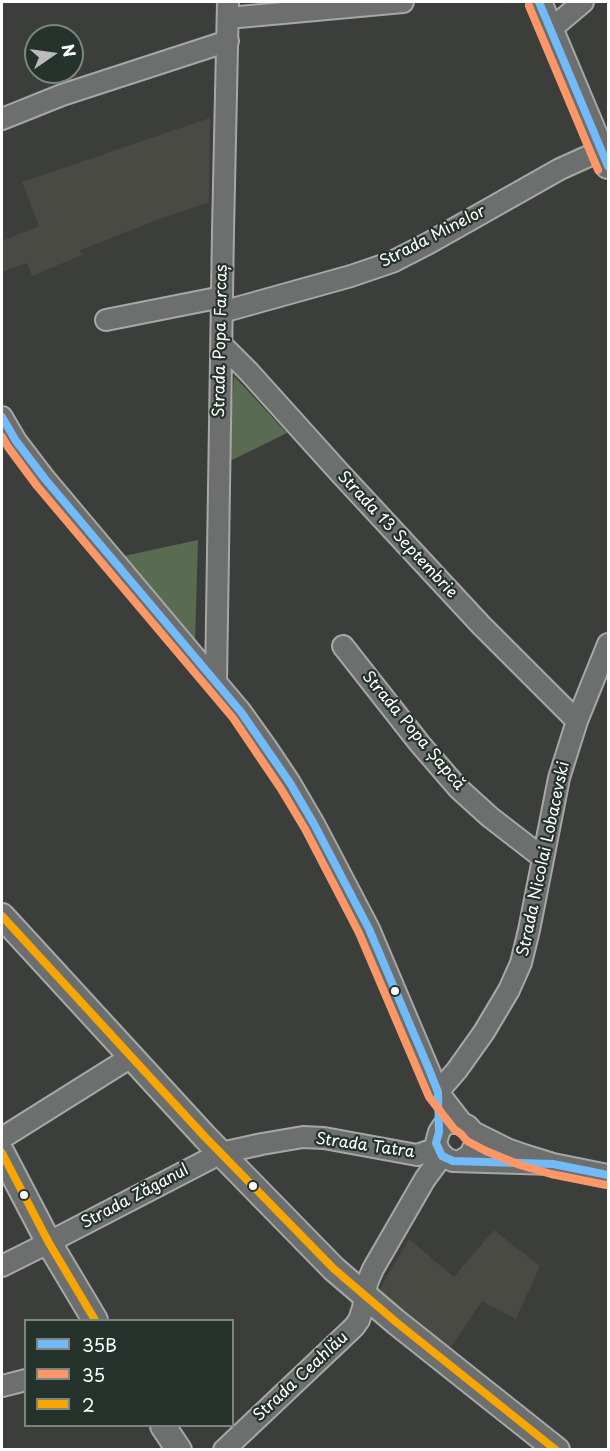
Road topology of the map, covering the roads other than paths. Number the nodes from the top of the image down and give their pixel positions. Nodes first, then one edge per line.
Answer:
1 (403, 2) edge
2 (539, 2) edge
3 (583, 2) edge
4 (228, 10) edge
5 (551, 30) junction
6 (228, 40) junction
7 (2, 119) edge
8 (605, 158) edge
9 (222, 305) junction
10 (106, 320) dead end
11 (222, 345) junction
12 (2, 417) edge
13 (609, 644) edge
14 (343, 646) dead end
15 (216, 681) junction
16 (577, 721) junction
17 (543, 858) junction
18 (2, 916) edge
19 (131, 1057) junction
20 (438, 1092) junction
21 (467, 1127) junction
22 (2, 1138) edge
23 (445, 1149) junction
24 (2, 1153) edge
25 (221, 1153) junction
26 (553, 1164) junction
27 (609, 1175) edge
28 (49, 1242) junction
29 (2, 1266) edge
30 (364, 1295) junction
31 (94, 1319) edge
32 (24, 1380) edge
33 (2, 1386) edge
34 (164, 1427) edge
35 (554, 1448) edge
36 (179, 1449) edge
37 (224, 1449) edge

1 - 4 street
2 - 5 main road
3 - 5 street
4 - 6 street, Strada Popa Farcaș
5 - 8 main road
6 - 7 street
6 - 9 street, Strada Popa Farcaș
8 - 9 street, Strada Minelor
9 - 10 street, Strada Minelor
9 - 11 street, Strada Popa Farcaș
11 - 15 street, Strada Popa Farcaș
11 - 16 street, Strada 13 Septembrie
12 - 15 street
13 - 16 street, Strada Nicolai Lobacevski
14 - 17 street, Strada Popa Șapcă
15 - 20 street
16 - 17 street, Strada Nicolai Lobacevski
17 - 20 street, Strada Nicolai Lobacevski
18 - 19 main road
19 - 22 street
19 - 25 main road
20 - 21 street
20 - 23 street
21 - 23 street
21 - 23 street
21 - 26 street
23 - 25 street, Strada Tatra
23 - 26 street
23 - 30 street
24 - 28 main road
25 - 28 street, Strada Zăganul
25 - 30 main road
26 - 27 street
28 - 29 street, Strada Zăganul
28 - 31 main road
30 - 35 main road
30 - 37 street, Strada Ceahlău
32 - 33 street
34 - 36 main road

